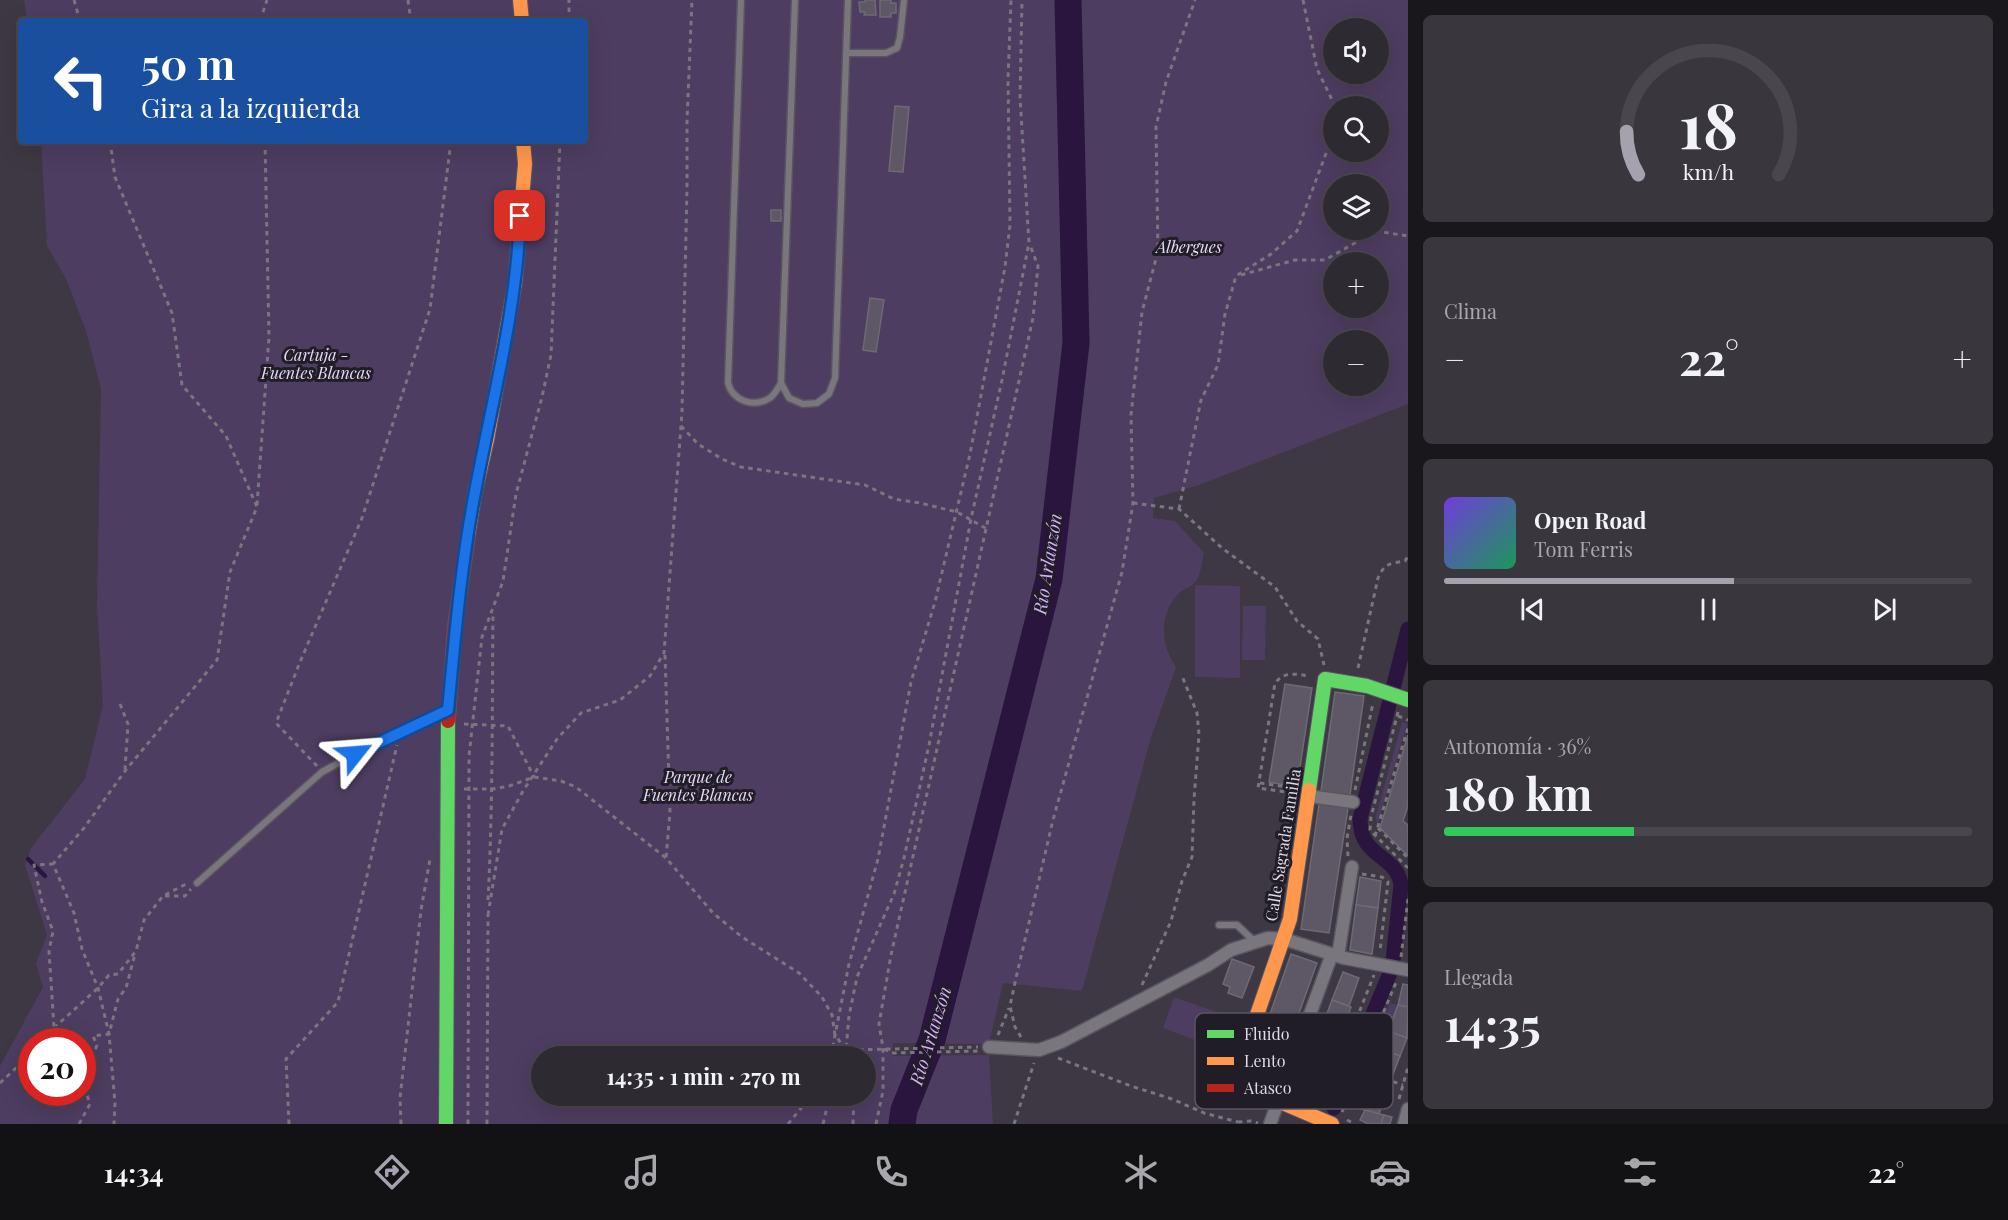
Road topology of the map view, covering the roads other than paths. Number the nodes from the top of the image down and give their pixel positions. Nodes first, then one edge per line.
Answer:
1 (520, 0) edge
2 (741, 0) edge
3 (795, 0) edge
4 (848, 0) edge
5 (904, 0) edge
6 (522, 18) edge
7 (846, 53) junction
8 (523, 144) edge
9 (781, 383) junction
10 (1404, 698) edge
11 (448, 717) junction
12 (1308, 795) junction
13 (1353, 802) road end
14 (1352, 867) road end
15 (197, 884) road end
16 (1219, 925) dead end
17 (1284, 939) junction
18 (1254, 941) junction
19 (1335, 955) junction
20 (1402, 970) edge
21 (1258, 1013) edge
22 (1312, 1013) edge
23 (991, 1047) road end
24 (1403, 1107) edge
25 (1275, 1109) edge
26 (1305, 1109) edge
27 (1329, 1116) edge
28 (446, 1124) edge
29 (1270, 1124) edge
30 (1404, 1124) edge

1 - 6 main road
2 - 9 lane
3 - 9 lane
4 - 7 lane
5 - 7 lane
7 - 9 lane
8 - 11 main road
10 - 12 main road, Calle Sagrada Familia
11 - 15 lane
11 - 28 main road
12 - 13 street
12 - 17 main road, Calle Sagrada Familia
14 - 19 street
16 - 18 lane
17 - 18 street
17 - 19 street
17 - 21 main road, Calle Sagrada Familia
18 - 23 street
19 - 20 street
19 - 22 street
24 - 30 street
25 - 29 street
26 - 27 main road

